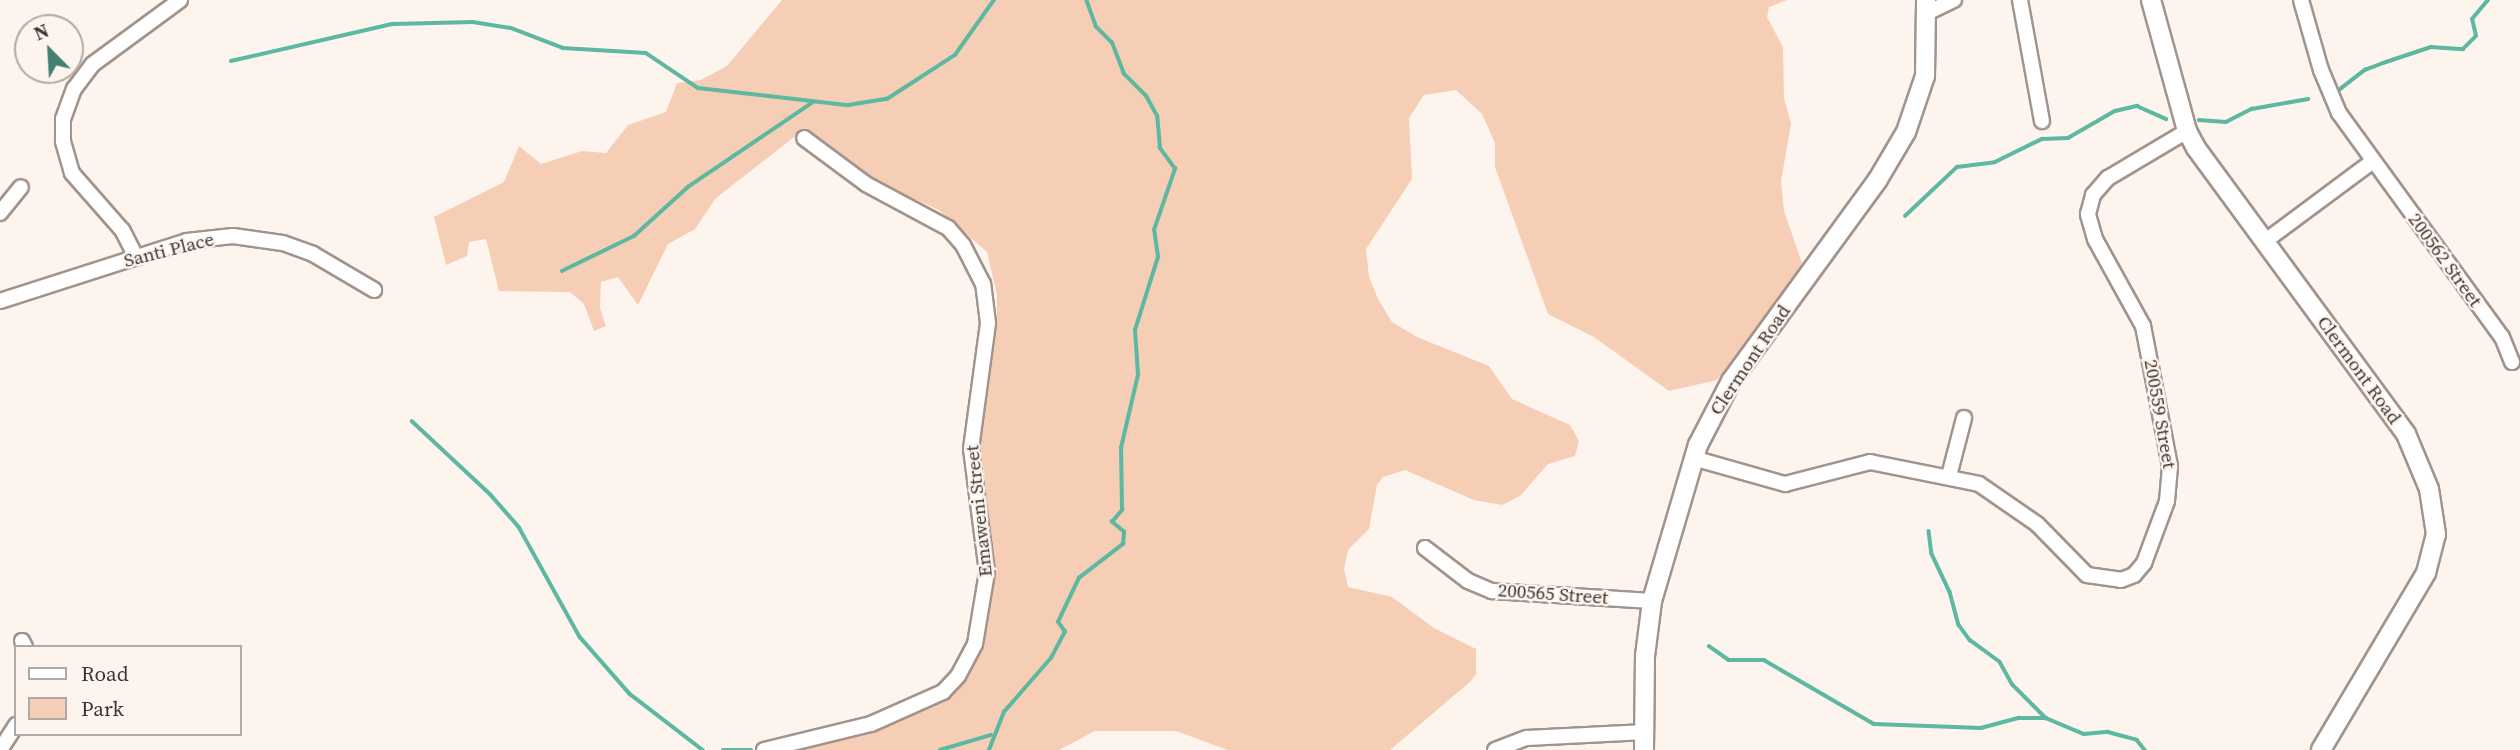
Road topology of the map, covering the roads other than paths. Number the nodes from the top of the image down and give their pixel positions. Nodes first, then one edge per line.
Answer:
1 (180, 0) edge
2 (1954, 0) edge
3 (2020, 0) edge
4 (2151, 0) edge
5 (2301, 0) edge
6 (1927, 6) edge
7 (2042, 121) dead end
8 (2187, 131) junction
9 (804, 138) dead end
10 (2373, 161) junction
11 (20, 187) dead end
12 (0, 214) edge
13 (2264, 242) junction
14 (136, 257) junction
15 (374, 290) dead end
16 (0, 301) edge
17 (2512, 362) dead end
18 (1964, 418) dead end
19 (1693, 458) junction
20 (1949, 477) junction
21 (1425, 548) dead end
22 (1652, 601) junction
23 (14, 728) edge
24 (1645, 741) edge
25 (766, 749) edge
26 (0, 750) edge
27 (1495, 750) edge
28 (2321, 750) edge

1 - 14 street
2 - 6 street
3 - 7 street
4 - 8 street, Clermont Road
5 - 10 street, 200562 Street
6 - 19 street, Clermont Road
8 - 13 street, Clermont Road
8 - 20 street, 200559 Street
9 - 25 street, Emaweni Street
10 - 13 street
10 - 17 street, 200562 Street
11 - 12 street
13 - 28 street, Clermont Road
14 - 15 street, Santi Place
14 - 16 street, Santi Place
18 - 20 street
19 - 20 street, 200559 Street
19 - 22 street, Clermont Road
21 - 22 street, 200565 Street
22 - 24 street, Clermont Road
23 - 26 street
24 - 27 street

